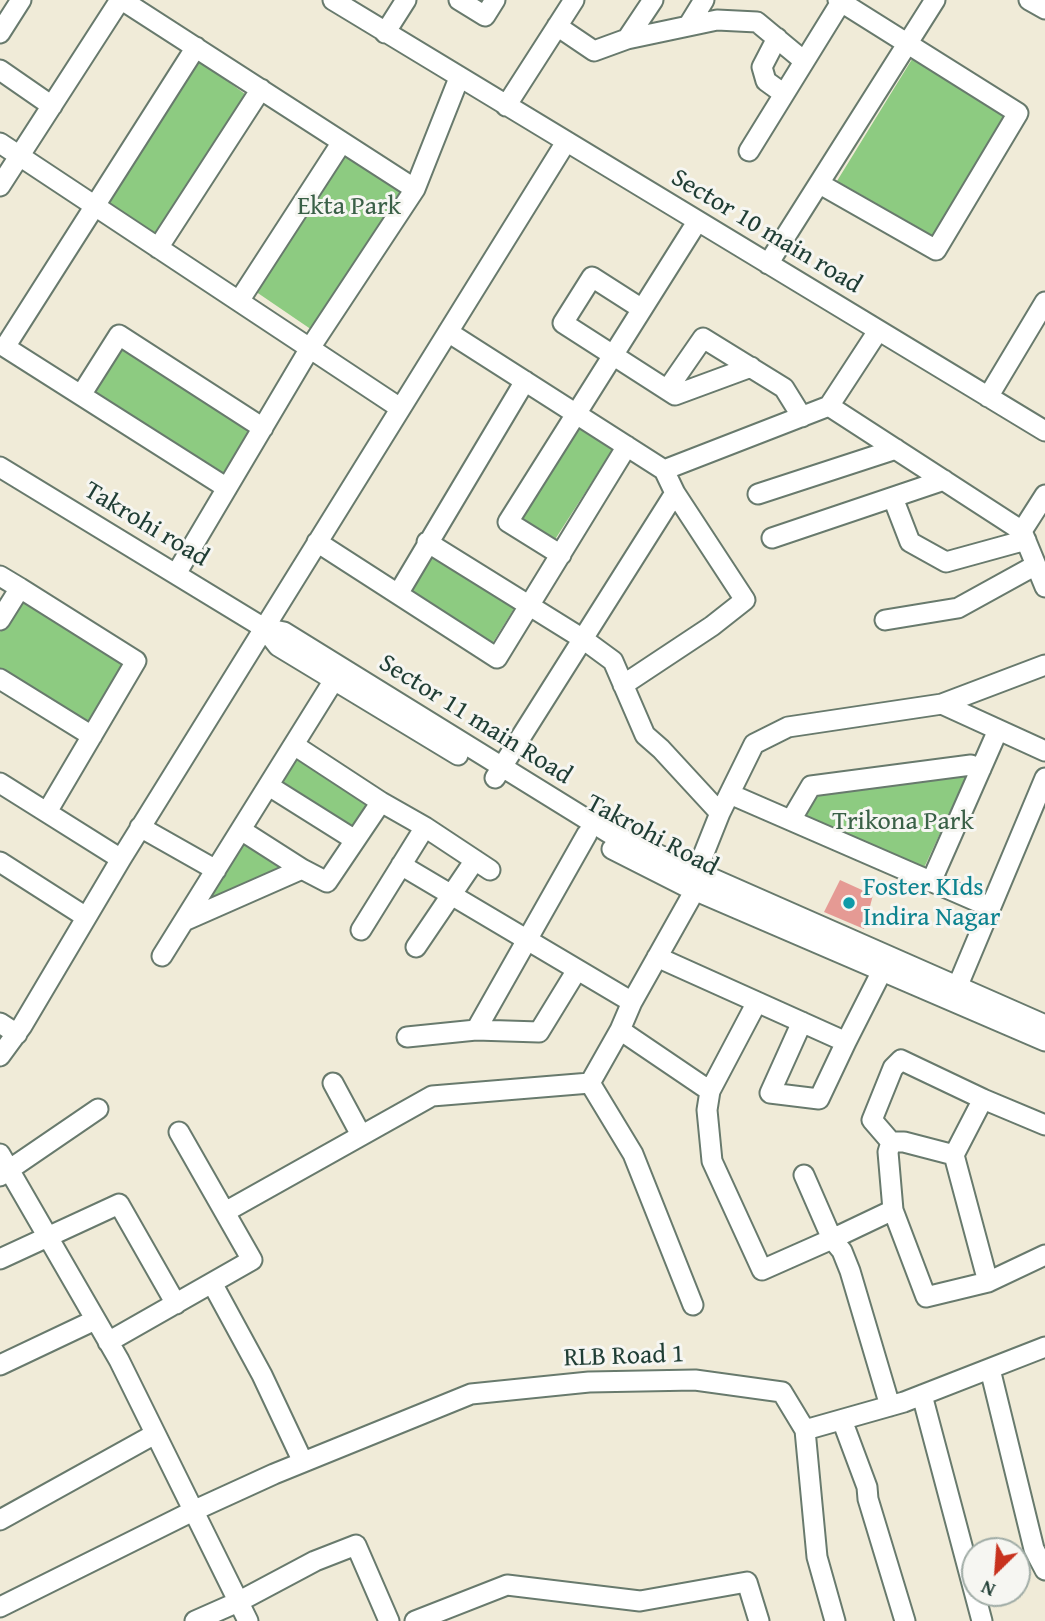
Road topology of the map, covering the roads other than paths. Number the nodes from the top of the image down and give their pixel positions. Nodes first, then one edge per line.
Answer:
1 (21, 0) edge
2 (121, 0) edge
3 (333, 0) edge
4 (407, 0) edge
5 (459, 0) edge
6 (495, 0) edge
7 (574, 0) edge
8 (653, 0) edge
9 (704, 0) edge
10 (935, 0) edge
11 (1029, 0) edge
12 (839, 1) edge
13 (1045, 9) edge
14 (557, 26) junction
15 (688, 26) junction
16 (0, 33) edge
17 (385, 33) junction
18 (627, 38) junction
19 (777, 38) junction
20 (910, 44) junction
21 (196, 47) junction
22 (804, 61) junction
23 (0, 70) edge
24 (459, 78) junction
25 (261, 89) junction
26 (784, 94) junction
27 (52, 106) junction
28 (506, 106) junction
29 (342, 142) junction
30 (566, 142) junction
31 (0, 143) edge
32 (749, 151) dead end
33 (20, 156) junction
34 (820, 184) junction
35 (0, 186) edge
36 (415, 189) junction
37 (96, 206) junction
38 (697, 222) junction
39 (158, 248) junction
40 (768, 264) junction
41 (239, 301) junction
42 (1045, 302) edge
43 (642, 309) junction
44 (878, 331) junction
45 (448, 332) junction
46 (310, 348) junction
47 (612, 355) junction
48 (751, 367) junction
49 (525, 381) junction
50 (667, 390) junction
51 (81, 395) junction
52 (988, 397) junction
53 (829, 406) junction
54 (400, 408) junction
55 (575, 413) junction
56 (802, 417) junction
57 (262, 428) junction
58 (1045, 431) edge
59 (626, 446) junction
60 (896, 449) junction
61 (1, 470) edge
62 (664, 470) junction
63 (944, 480) junction
64 (227, 488) junction
65 (675, 493) junction
66 (758, 494) dead end
67 (1045, 495) edge
68 (893, 498) junction
69 (1024, 536) junction
70 (772, 538) dead end
71 (317, 542) junction
72 (427, 542) junction
73 (561, 555) junction
74 (1036, 565) junction
75 (176, 574) junction
76 (0, 576) edge
77 (1045, 587) edge
78 (20, 588) junction
79 (398, 593) junction
80 (530, 606) junction
81 (0, 620) edge
82 (885, 620) dead end
83 (264, 628) junction
84 (583, 639) junction
85 (1045, 665) edge
86 (0, 679) edge
87 (334, 680) junction
88 (623, 685) junction
89 (942, 704) junction
90 (998, 730) junction
91 (92, 736) junction
92 (294, 745) junction
93 (1045, 751) edge
94 (981, 769) junction
95 (499, 773) junction
96 (1045, 778) edge
97 (0, 783) edge
98 (269, 786) junction
99 (730, 794) junction
100 (381, 803) junction
101 (47, 812) junction
102 (720, 813) junction
103 (790, 820) junction
104 (140, 827) junction
105 (425, 827) junction
106 (241, 830) junction
107 (587, 834) junction
108 (355, 840) junction
109 (121, 859) junction
110 (0, 862) edge
111 (401, 865) junction
112 (302, 869) junction
113 (216, 870) junction
114 (695, 881) junction
115 (931, 882) junction
116 (452, 895) junction
117 (990, 907) junction
118 (86, 917) junction
119 (184, 921) junction
120 (361, 930) dead end
121 (528, 940) junction
122 (416, 947) dead end
123 (162, 957) dead end
124 (657, 957) junction
125 (577, 970) junction
126 (882, 971) junction
127 (954, 994) junction
128 (632, 1002) junction
129 (757, 1002) junction
130 (803, 1022) junction
131 (0, 1023) edge
132 (1045, 1024) edge
133 (476, 1030) junction
134 (620, 1030) junction
135 (17, 1034) junction
136 (407, 1037) dead end
137 (1045, 1041) edge
138 (846, 1042) junction
139 (0, 1056) edge
140 (333, 1083) dead end
141 (590, 1083) junction
142 (710, 1091) junction
143 (983, 1099) junction
144 (98, 1109) dead end
145 (1045, 1125) edge
146 (179, 1132) dead end
147 (361, 1135) junction
148 (891, 1142) junction
149 (954, 1155) junction
150 (3, 1167) edge
151 (804, 1175) dead end
152 (893, 1210) junction
153 (225, 1212) junction
154 (48, 1238) junction
155 (832, 1239) junction
156 (1045, 1255) edge
157 (0, 1259) edge
158 (988, 1282) junction
159 (212, 1283) junction
160 (176, 1304) junction
161 (693, 1305) dead end
162 (95, 1320) junction
163 (108, 1342) junction
164 (1045, 1347) edge
165 (0, 1365) edge
166 (990, 1369) junction
167 (922, 1395) junction
168 (890, 1406) junction
169 (842, 1420) junction
170 (805, 1430) junction
171 (155, 1434) junction
172 (303, 1462) junction
173 (193, 1511) junction
174 (0, 1520) edge
175 (1040, 1547) edge
176 (1045, 1570) edge
177 (238, 1602) junction
178 (0, 1607) edge
179 (195, 1621) edge
180 (247, 1621) edge
181 (389, 1621) edge
182 (415, 1621) edge
183 (759, 1621) edge
184 (835, 1621) edge
185 (905, 1621) edge
186 (982, 1621) edge

1 - 16 street
2 - 21 street
2 - 27 street
3 - 17 street, Sector 10 main road
4 - 17 street
5 - 6 street
7 - 14 street
8 - 18 street
9 - 15 street
10 - 20 street
11 - 13 street
12 - 20 street
12 - 22 street
14 - 18 street
14 - 28 street
15 - 18 street
15 - 19 street
17 - 24 street, Sector 10 main road
19 - 22 street
19 - 26 street
20 - 34 street
20 - 34 street
21 - 25 street
21 - 37 street
22 - 26 street
23 - 27 street
24 - 28 street, Sector 10 main road
24 - 36 street
25 - 29 street
25 - 39 street
26 - 32 street
27 - 33 street
28 - 30 street, Sector 10 main road
29 - 36 street
29 - 41 street
30 - 38 street, Sector 10 main road
30 - 45 street
31 - 33 street
33 - 35 street
33 - 37 street
34 - 40 street
36 - 46 street
37 - 39 street
37 - 51 street
38 - 40 street, Sector 10 main road
38 - 43 street
39 - 41 street
40 - 44 street, Sector 10 main road
41 - 46 street
42 - 52 street
43 - 47 street
43 - 47 street
44 - 52 street, Sector 10 main road
44 - 53 street
45 - 49 street
45 - 54 street
46 - 54 street
46 - 57 street
47 - 50 street
47 - 55 street
48 - 50 street
48 - 50 street
48 - 56 street
49 - 55 street
49 - 72 street
51 - 57 street
51 - 64 street
52 - 58 street, Sector 10 main road
53 - 56 street
53 - 60 street
54 - 71 street
55 - 59 street
55 - 73 street
56 - 62 street
57 - 64 street
59 - 62 street
59 - 73 street
60 - 63 street
60 - 66 street
61 - 75 street, Takrohi road
62 - 65 street
63 - 68 street
63 - 69 street
64 - 75 street
65 - 84 street
65 - 88 street
67 - 69 street
68 - 69 street
68 - 70 street
69 - 74 street
71 - 79 street
71 - 83 street
72 - 79 street
72 - 80 street
73 - 80 street
74 - 77 street
74 - 82 street
75 - 83 street, Takrohi road
76 - 78 street
78 - 81 street
78 - 91 street
79 - 80 street
80 - 84 street
83 - 87 street, Takrohi Road
83 - 95 street, Sector 11 main Road
83 - 104 street
84 - 88 street
84 - 95 street
85 - 89 street
86 - 91 street
87 - 92 street
87 - 95 street, Takrohi Road
88 - 102 street
89 - 90 street
89 - 99 street
90 - 93 street
90 - 94 street
91 - 101 street
92 - 98 street
92 - 100 street
94 - 103 street
94 - 115 street
95 - 107 street, Takrohi Road
95 - 114 street, Sector 11 main Road
96 - 117 street
97 - 101 street
98 - 106 street
98 - 108 street
99 - 102 street
99 - 103 street
100 - 105 street
100 - 108 street
101 - 109 street
102 - 114 street
103 - 115 street
104 - 109 street
104 - 113 street
105 - 111 street
105 - 116 street
106 - 112 street
106 - 113 street
107 - 114 street, Takrohi Road
107 - 121 street
108 - 112 street
109 - 118 street
110 - 118 street
111 - 116 street
111 - 120 street
112 - 119 street
113 - 119 street
114 - 124 street
114 - 126 street, Takrohi Road
114 - 127 street, Sector 11 main Road
115 - 117 street
116 - 121 street
116 - 122 street
117 - 127 street
118 - 135 street
119 - 123 street
121 - 125 street
121 - 133 street
124 - 128 street
124 - 129 street
125 - 128 street
125 - 133 street
126 - 127 street, Takrohi Road
126 - 138 street
127 - 132 street, Sector 11 main Road
127 - 137 street, Takrohi Road
128 - 134 street
129 - 130 street
129 - 142 street
130 - 138 street
130 - 138 street
131 - 135 street
133 - 136 street
134 - 141 street
134 - 142 street
135 - 139 street
140 - 147 street
141 - 147 street
141 - 161 street
142 - 155 street
143 - 145 street
143 - 148 street
143 - 149 street
144 - 150 street
146 - 153 street
147 - 153 street
148 - 149 street
148 - 152 street
149 - 158 street
150 - 154 street
151 - 155 street
152 - 155 street
152 - 158 street
153 - 159 street
154 - 157 street
154 - 160 street
154 - 162 street
155 - 168 street
156 - 158 street
159 - 160 street
159 - 172 street
160 - 163 street
162 - 163 street
162 - 165 street
163 - 171 street
164 - 166 street
166 - 167 street
166 - 175 street
167 - 168 street
167 - 186 street
168 - 169 street
169 - 170 street
169 - 185 street
170 - 172 street, RLB Road 1
170 - 184 street
171 - 173 street
171 - 174 street
172 - 173 street, RLB Road 1
173 - 177 street
173 - 178 street, RLB Road 1
175 - 176 street
177 - 179 street
177 - 180 street
177 - 181 street
182 - 183 street

